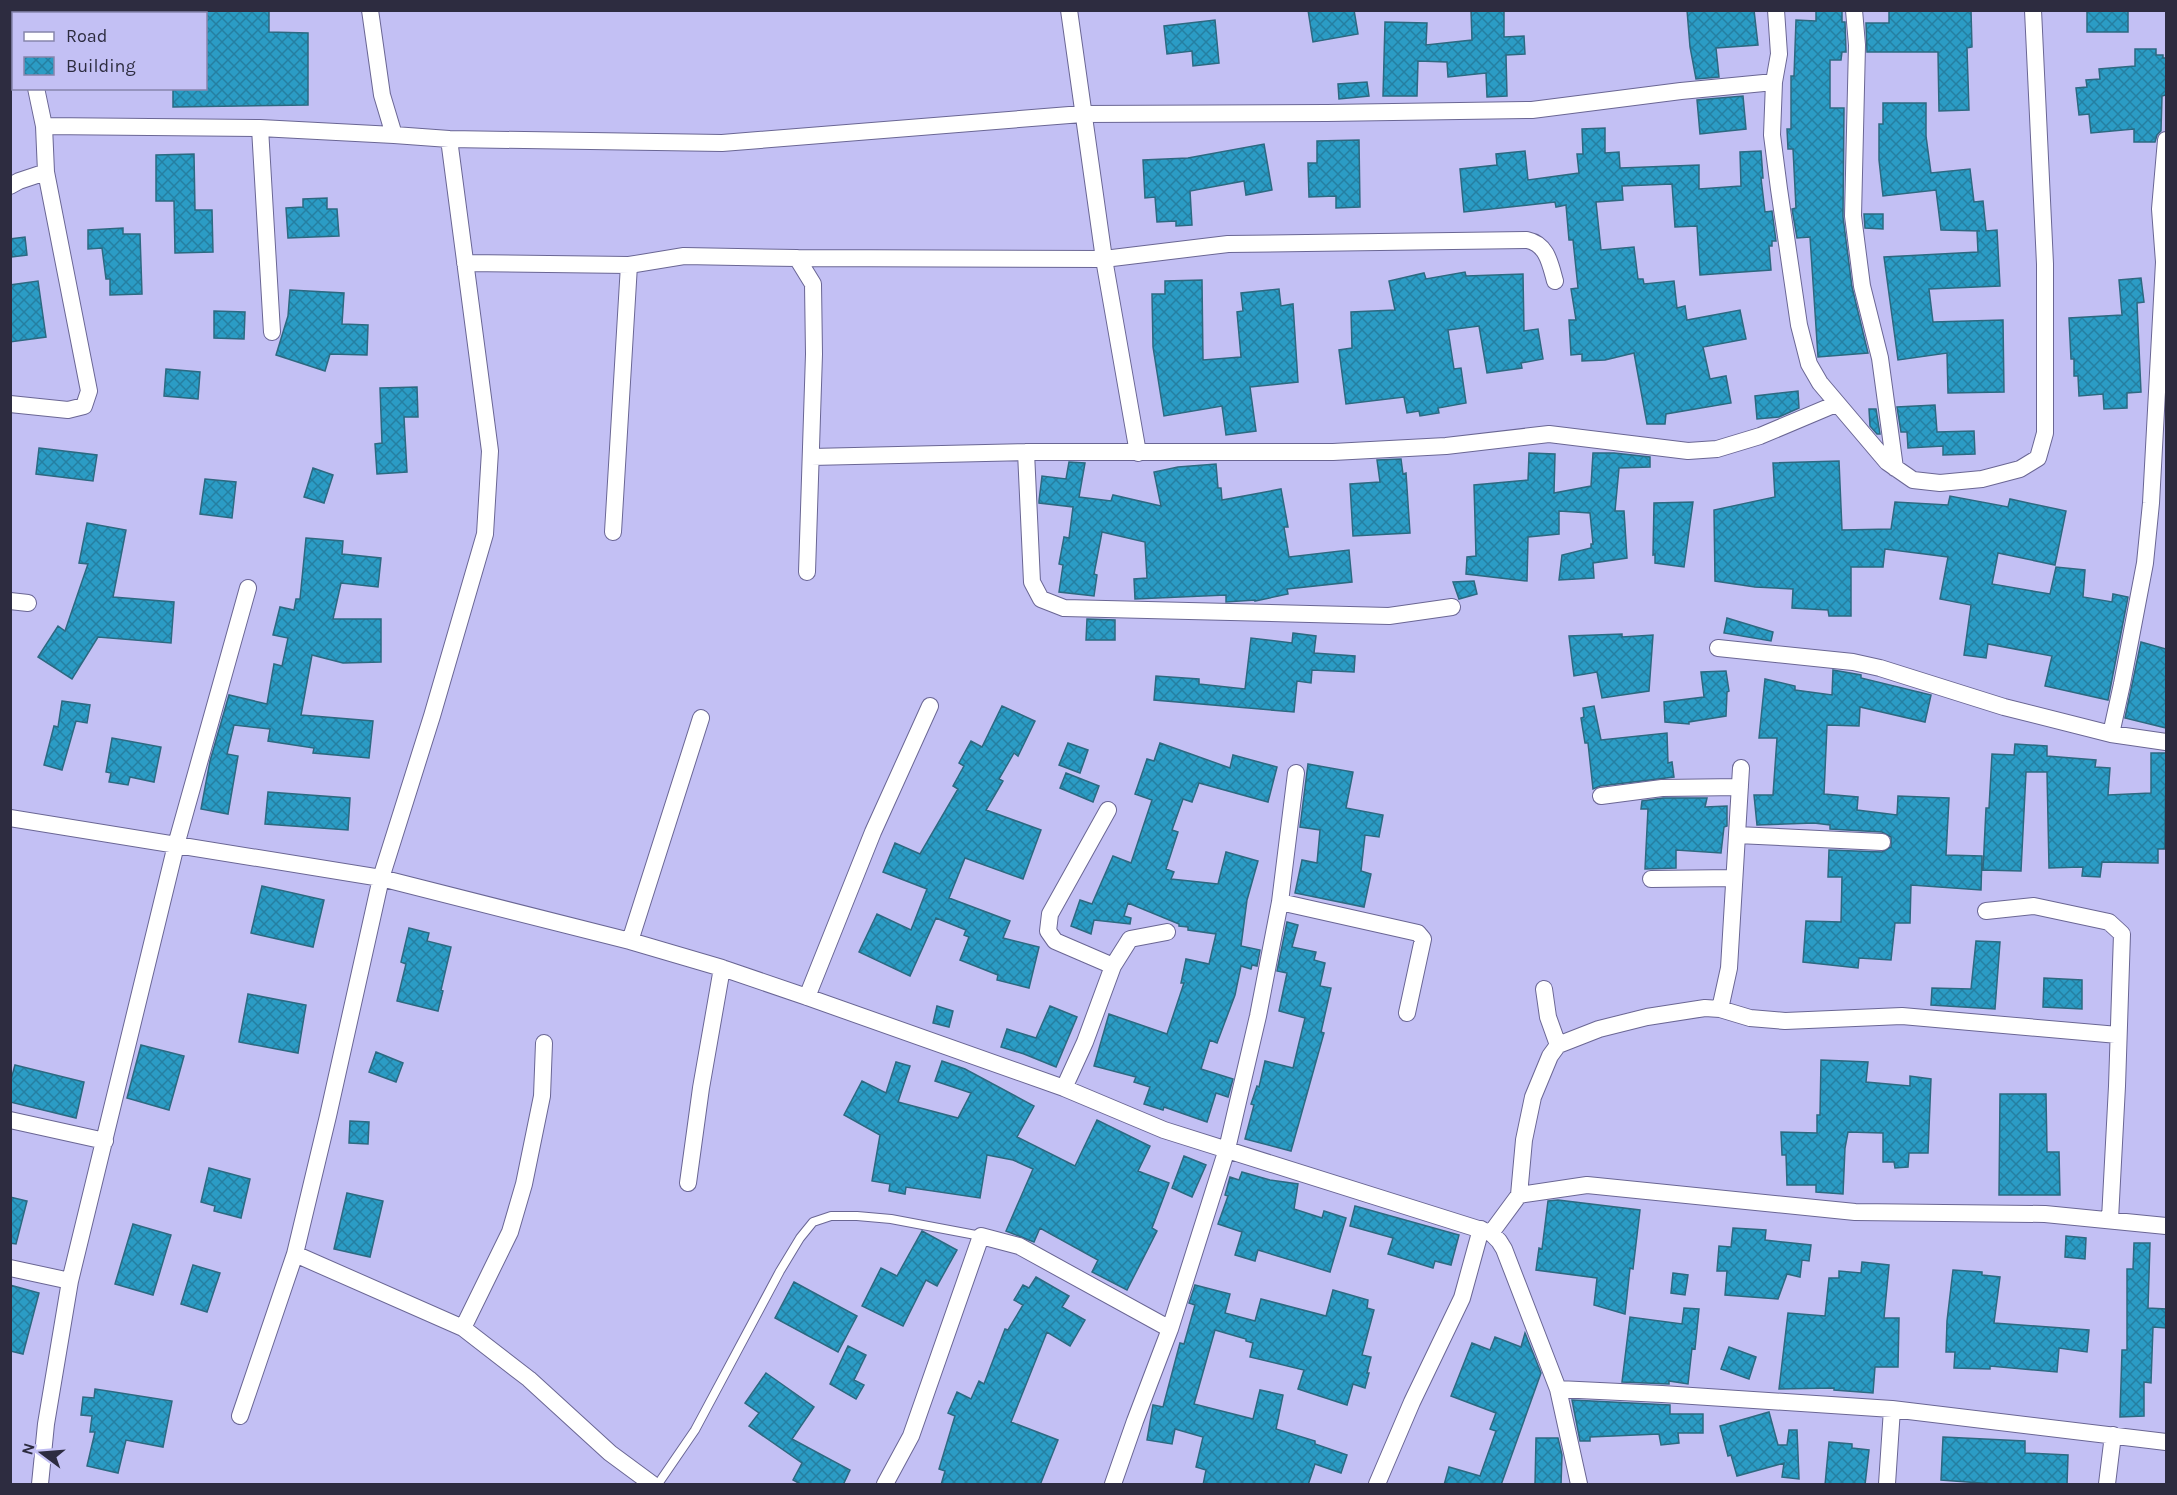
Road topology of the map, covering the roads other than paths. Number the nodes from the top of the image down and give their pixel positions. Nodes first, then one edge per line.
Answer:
1 (370, 10) edge
2 (1069, 10) edge
3 (1776, 10) edge
4 (1854, 10) edge
5 (2033, 10) edge
6 (1774, 82) junction
7 (36, 90) edge
8 (1082, 114) junction
9 (44, 126) junction
10 (260, 128) junction
11 (394, 135) junction
12 (449, 139) junction
13 (2166, 140) edge
14 (46, 172) junction
15 (10, 186) edge
16 (797, 258) junction
17 (1104, 259) junction
18 (465, 262) junction
19 (629, 265) junction
20 (1554, 280) dead end
21 (272, 332) dead end
22 (10, 404) edge
23 (1836, 404) junction
24 (1026, 452) junction
25 (1138, 453) junction
26 (811, 458) junction
27 (1895, 468) junction
28 (613, 532) dead end
29 (807, 572) dead end
30 (248, 588) dead end
31 (10, 601) edge
32 (28, 603) dead end
33 (1452, 607) dead end
34 (1718, 648) dead end
35 (930, 706) dead end
36 (701, 718) dead end
37 (2111, 734) junction
38 (2166, 742) edge
39 (1741, 768) dead end
40 (1296, 773) dead end
41 (1740, 787) junction
42 (1601, 796) dead end
43 (1108, 810) dead end
44 (10, 818) edge
45 (1737, 835) junction
46 (1882, 842) dead end
47 (176, 845) junction
48 (381, 878) junction
49 (1734, 878) junction
50 (1651, 879) dead end
51 (1280, 902) junction
52 (1986, 910) dead end
53 (1167, 933) dead end
54 (630, 941) junction
55 (1113, 966) junction
56 (722, 968) junction
57 (1544, 989) dead end
58 (807, 997) junction
59 (1720, 1009) junction
60 (1407, 1013) dead end
61 (2118, 1035) junction
62 (544, 1043) dead end
63 (1558, 1045) junction
64 (1064, 1088) junction
65 (10, 1120) edge
66 (105, 1141) junction
67 (1227, 1149) junction
68 (688, 1184) dead end
69 (1520, 1195) junction
70 (2110, 1220) junction
71 (2166, 1226) edge
72 (1486, 1231) junction
73 (981, 1236) junction
74 (295, 1254) junction
75 (10, 1268) edge
76 (70, 1281) junction
77 (463, 1328) junction
78 (1170, 1329) junction
79 (1557, 1389) junction
80 (1892, 1409) junction
81 (240, 1416) dead end
82 (2113, 1435) junction
83 (2166, 1442) edge
84 (40, 1485) edge
85 (652, 1485) edge
86 (658, 1485) edge
87 (885, 1485) edge
88 (1113, 1485) edge
89 (1377, 1485) edge
90 (1579, 1485) edge
91 (1887, 1485) edge
92 (2107, 1485) edge

1 - 11 street
2 - 8 street
3 - 6 street
4 - 27 street
5 - 27 street
6 - 8 street
6 - 23 street
7 - 9 street
8 - 12 street
8 - 17 street
9 - 10 street
9 - 14 street
10 - 11 street
10 - 21 street
11 - 12 street
12 - 18 street
13 - 37 street
14 - 15 street
14 - 22 street
16 - 17 street
16 - 19 street
16 - 26 street
17 - 20 street
17 - 25 street
18 - 19 street
18 - 48 street
19 - 28 street
23 - 25 street
23 - 27 street
24 - 25 street
24 - 26 street
24 - 33 street
26 - 29 street
30 - 47 street
31 - 32 street
34 - 37 street
35 - 58 street
36 - 54 street
37 - 38 street
39 - 41 street
40 - 51 street
41 - 42 street
41 - 45 street
43 - 55 street
44 - 47 street
45 - 46 street
45 - 49 street
47 - 48 street
47 - 66 street
48 - 54 street
48 - 74 street
49 - 50 street
49 - 59 street
51 - 60 street
51 - 67 street
52 - 61 street
53 - 55 street
54 - 56 street
55 - 64 street
56 - 58 street
56 - 68 street
57 - 63 street
58 - 64 street
59 - 61 street
59 - 63 street
61 - 70 street
62 - 77 street
63 - 69 street
64 - 67 street
65 - 66 street
66 - 76 street
67 - 72 street
67 - 78 street
69 - 70 street
69 - 72 street
70 - 71 street
72 - 79 street
72 - 89 street
73 - 78 street
73 - 86 lane
73 - 87 street
74 - 77 street
74 - 81 street
75 - 76 street
76 - 84 street
77 - 85 street
78 - 88 street
79 - 80 street
79 - 90 street
80 - 82 street
80 - 91 street
82 - 83 street
82 - 92 street

